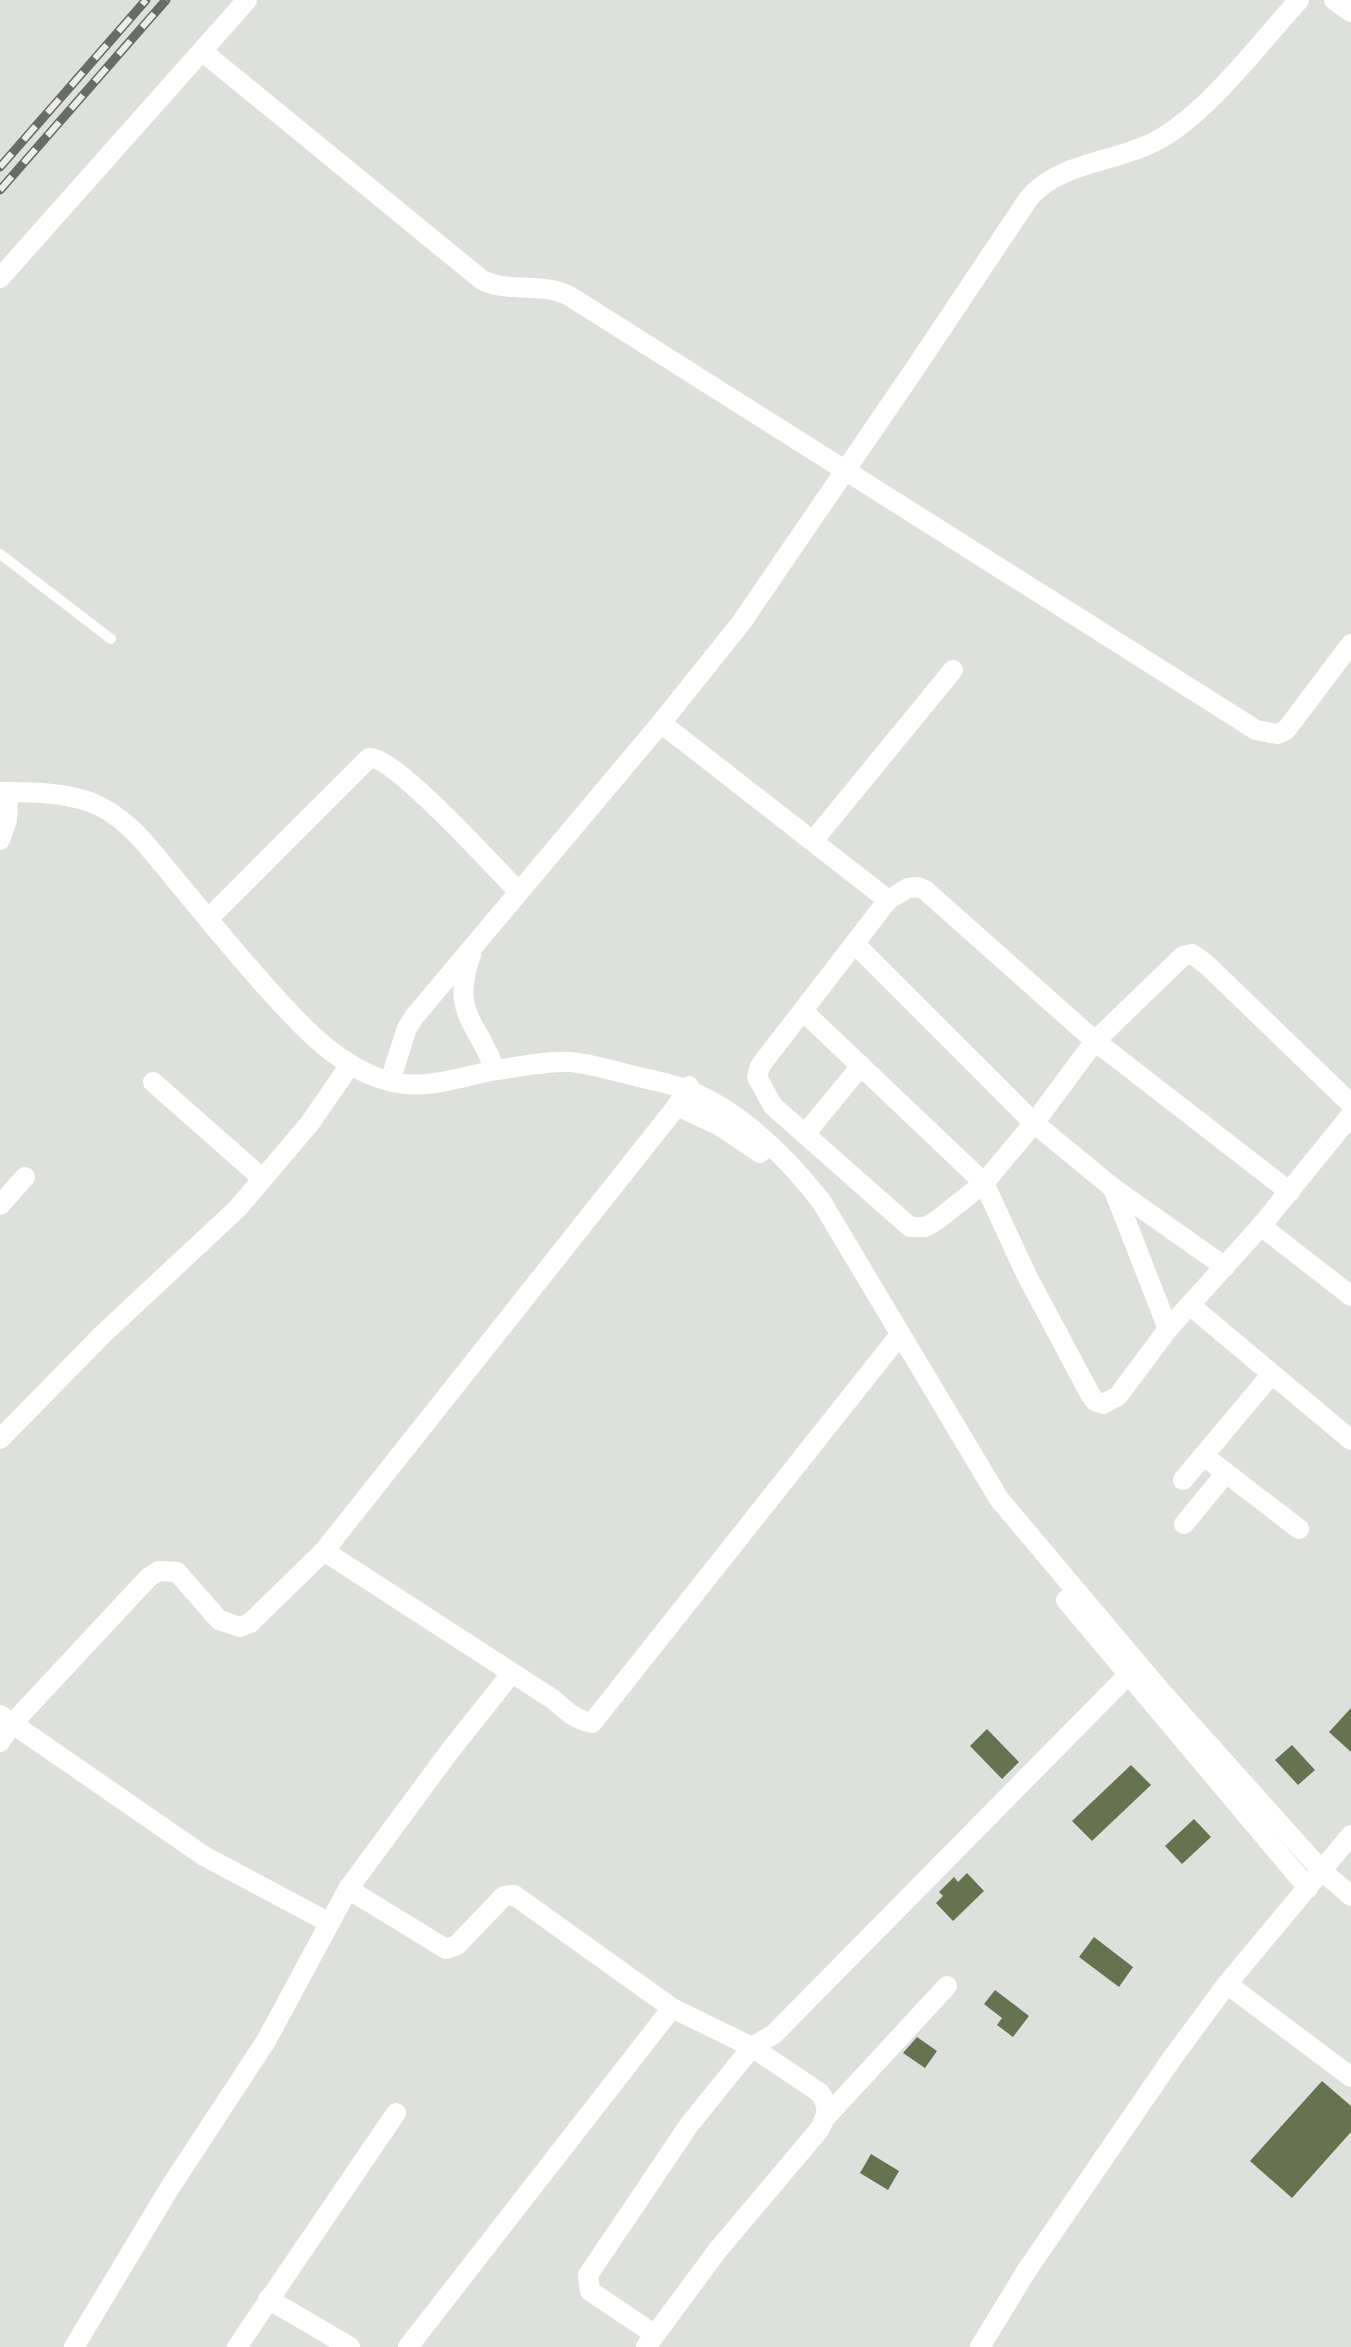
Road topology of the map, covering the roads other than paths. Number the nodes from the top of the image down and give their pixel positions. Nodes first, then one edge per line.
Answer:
1 (247, 0) edge
2 (1299, 0) edge
3 (1334, 0) edge
4 (1351, 12) edge
5 (203, 52) junction
6 (0, 278) edge
7 (844, 470) junction
8 (0, 554) edge
9 (111, 639) dead end
10 (1351, 644) edge
11 (953, 670) dead end
12 (661, 723) junction
13 (3, 809) edge
14 (813, 841) junction
15 (518, 891) junction
16 (888, 900) junction
17 (208, 919) junction
18 (474, 944) junction
19 (855, 944) junction
20 (803, 1011) junction
21 (1095, 1041) junction
22 (350, 1065) junction
23 (861, 1066) junction
24 (495, 1070) junction
25 (390, 1081) junction
26 (153, 1082) dead end
27 (682, 1095) junction
28 (1351, 1104) edge
29 (1351, 1115) edge
30 (1034, 1123) junction
31 (805, 1134) junction
32 (25, 1177) dead end
33 (263, 1179) junction
34 (984, 1183) junction
35 (1113, 1188) junction
36 (1290, 1192) junction
37 (0, 1205) edge
38 (1261, 1226) junction
39 (1225, 1267) junction
40 (1349, 1290) edge
41 (1191, 1306) junction
42 (1168, 1329) junction
43 (895, 1341) junction
44 (1271, 1375) junction
45 (0, 1439) edge
46 (1351, 1440) edge
47 (1204, 1456) junction
48 (1226, 1473) junction
49 (1183, 1480) dead end
50 (1184, 1524) dead end
51 (1299, 1529) dead end
52 (324, 1551) junction
53 (511, 1674) junction
54 (1127, 1676) junction
55 (4, 1727) edge
56 (1351, 1835) edge
57 (1322, 1871) junction
58 (1308, 1888) junction
59 (348, 1889) junction
60 (1351, 1896) edge
61 (328, 1922) junction
62 (1227, 1984) junction
63 (947, 1986) dead end
64 (672, 2008) junction
65 (752, 2047) junction
66 (1351, 2077) edge
67 (396, 2113) dead end
68 (826, 2117) junction
69 (268, 2299) junction
70 (650, 2340) edge
71 (74, 2347) edge
72 (237, 2347) edge
73 (350, 2347) edge
74 (408, 2347) edge
75 (980, 2347) edge

1 - 5 street
2 - 7 street
3 - 4 street
5 - 6 street
5 - 7 street
7 - 10 street
7 - 12 street
8 - 9 lane
11 - 14 street
12 - 14 street
12 - 15 street
13 - 17 street
14 - 16 street
15 - 17 street
15 - 18 street
16 - 19 street
16 - 21 street
17 - 22 street
18 - 24 street
18 - 25 street
19 - 20 street
19 - 30 street
20 - 23 street
20 - 31 street
21 - 28 street
21 - 30 street
21 - 36 street
22 - 25 street
22 - 33 street
23 - 31 street
23 - 34 street
24 - 25 street
24 - 27 street
26 - 33 street
27 - 43 street
27 - 52 street
27 - 57 street
29 - 36 street
30 - 34 street
30 - 35 street
31 - 34 street
32 - 37 street
33 - 45 street
34 - 42 street
35 - 39 street
35 - 42 street
36 - 38 street
38 - 39 street
38 - 40 street
39 - 41 street
41 - 42 street
41 - 44 street
43 - 53 street
43 - 54 street
44 - 46 street
44 - 47 street
47 - 48 street
47 - 49 street
48 - 50 street
48 - 51 street
52 - 53 street
52 - 55 street
53 - 59 street
54 - 58 street
54 - 65 street
55 - 61 street
56 - 57 street
57 - 58 street
57 - 60 street
58 - 62 street
59 - 61 street
59 - 64 street
61 - 71 street
62 - 66 street
62 - 75 street
63 - 68 street
64 - 65 street
64 - 74 street
65 - 68 street
65 - 70 street
67 - 69 street
68 - 70 street
69 - 72 street
69 - 73 street

